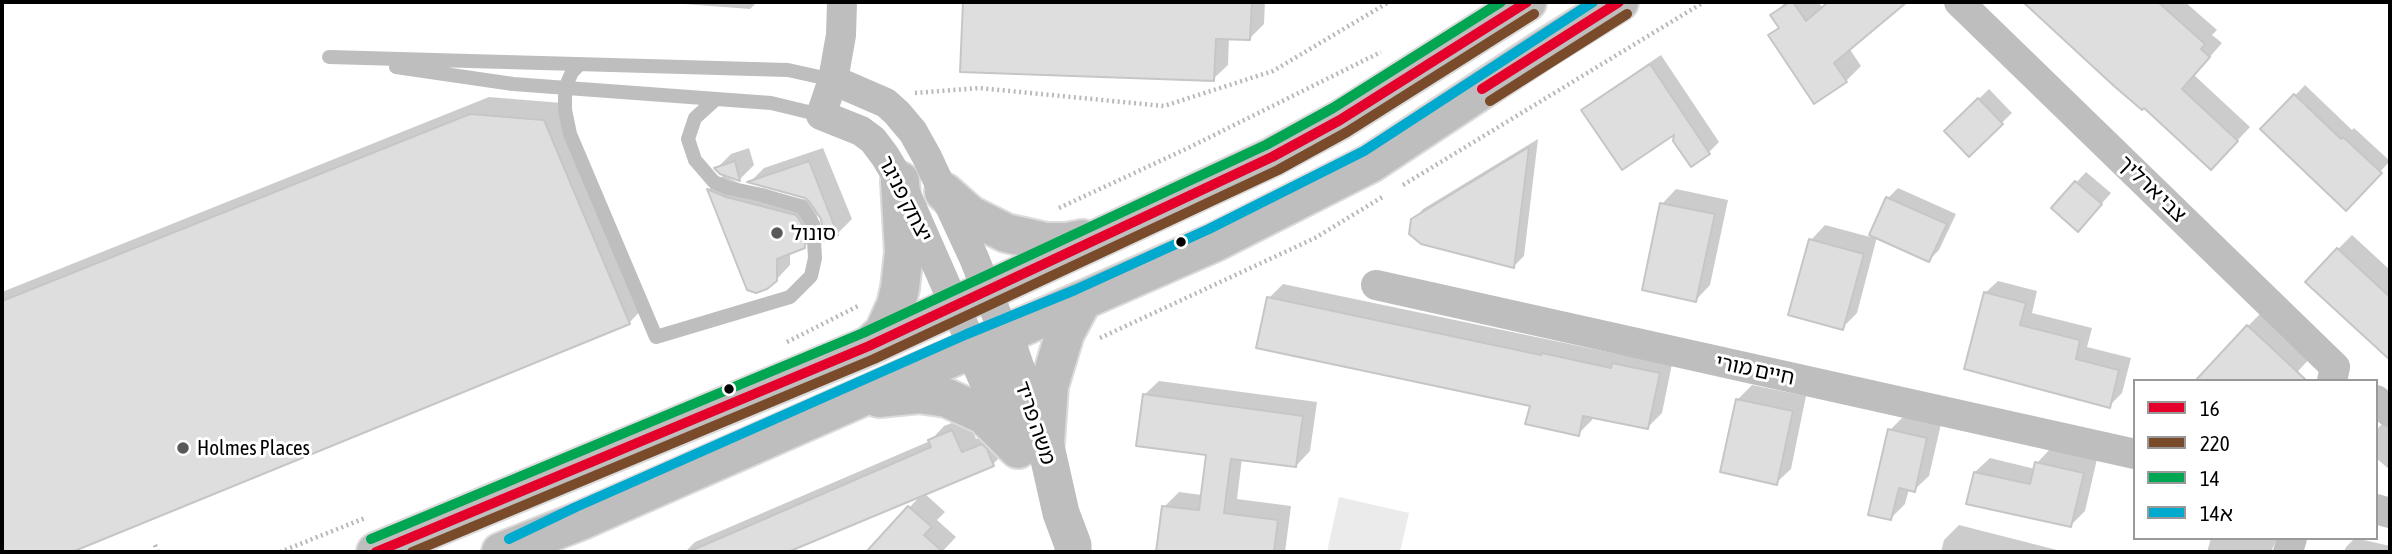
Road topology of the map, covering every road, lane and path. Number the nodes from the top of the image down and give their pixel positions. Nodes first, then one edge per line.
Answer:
1 (842, 2) edge
2 (1389, 2) edge
3 (1527, 2) edge
4 (1619, 2) edge
5 (1959, 2) edge
6 (579, 65) junction
7 (833, 80) junction
8 (565, 88) junction
9 (872, 96) junction
10 (716, 99) junction
11 (821, 115) junction
12 (900, 181) junction
13 (944, 192) junction
14 (1102, 236) junction
15 (1376, 285) dead end
16 (971, 297) junction
17 (1080, 303) junction
18 (988, 340) junction
19 (869, 346) junction
20 (2340, 376) edge
21 (852, 401) junction
22 (1032, 446) junction
23 (2133, 454) edge
24 (582, 520) junction
25 (1071, 541) edge
26 (155, 545) dead end
27 (158, 552) edge
28 (376, 552) edge
29 (501, 552) edge
30 (515, 552) edge

1 - 7 street
2 - 9 path
3 - 14 main road
4 - 17 main road
5 - 20 street, צבי ארליך
6 - 7 lane
6 - 8 lane
6 - 8 lane
7 - 9 street, יצחק פניגר
7 - 11 street
8 - 10 lane
8 - 10 lane
9 - 13 street, יצחק פניגר
10 - 11 lane
11 - 12 street, יצחק פניגר
12 - 16 street, יצחק פניגר
12 - 19 main road
13 - 14 main road
13 - 16 street, יצחק פניגר
14 - 16 main road
15 - 23 street, חיים מורי
16 - 18 street, יצחק פניגר
16 - 19 main road
17 - 18 main road
17 - 22 main road
18 - 21 main road
18 - 22 street, משה פריד
19 - 28 main road
21 - 22 main road
21 - 24 main road
22 - 25 street, משה פריד
24 - 29 main road
24 - 30 main road
26 - 27 path

